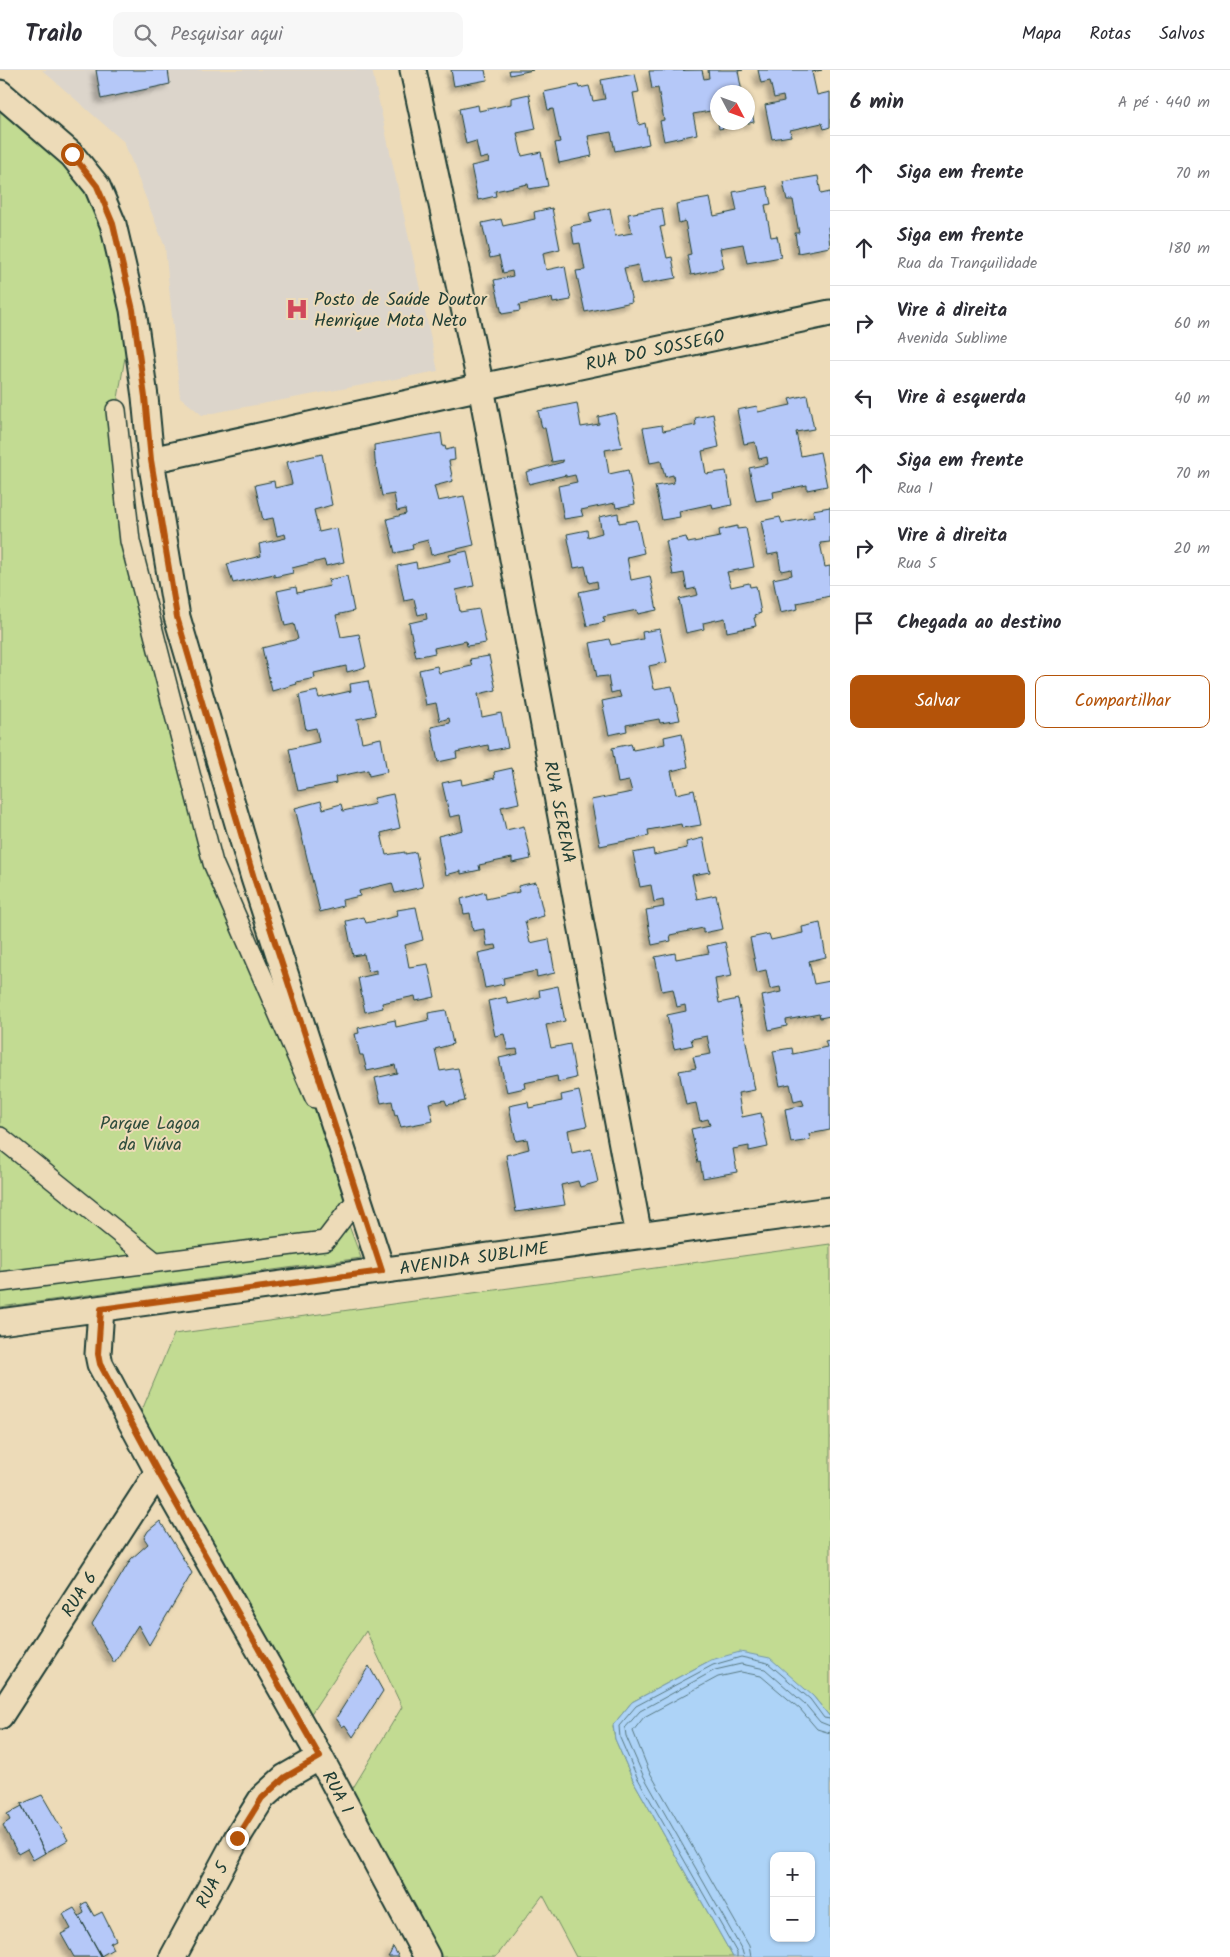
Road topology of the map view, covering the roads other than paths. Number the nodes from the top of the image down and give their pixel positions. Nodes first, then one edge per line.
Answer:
1 (413, 70) edge
2 (0, 93) edge
3 (830, 313) edge
4 (480, 387) junction
5 (116, 410) dead end
6 (151, 460) junction
7 (0, 1137) edge
8 (358, 1198) junction
9 (830, 1210) edge
10 (639, 1236) junction
11 (155, 1262) junction
12 (382, 1271) junction
13 (0, 1282) edge
14 (101, 1309) junction
15 (0, 1322) edge
16 (158, 1472) junction
17 (0, 1716) edge
18 (320, 1757) junction
19 (173, 1957) edge
20 (427, 1957) edge

1 - 4 street, RUA SERENA
2 - 6 street
3 - 4 street, RUA DO SOSSEGO
4 - 6 street, RUA DO SOSSEGO
4 - 10 street, RUA SERENA
5 - 8 street
6 - 8 street
7 - 11 street
8 - 11 street
8 - 12 street
9 - 10 street, AVENIDA SUBLIME
10 - 12 street, AVENIDA SUBLIME
11 - 13 street
12 - 14 street, AVENIDA SUBLIME
14 - 15 street, AVENIDA SUBLIME
14 - 16 street, RUA 1
16 - 17 street, RUA 6
16 - 18 street, RUA 1
18 - 19 street, RUA 5
18 - 20 street, RUA 1

